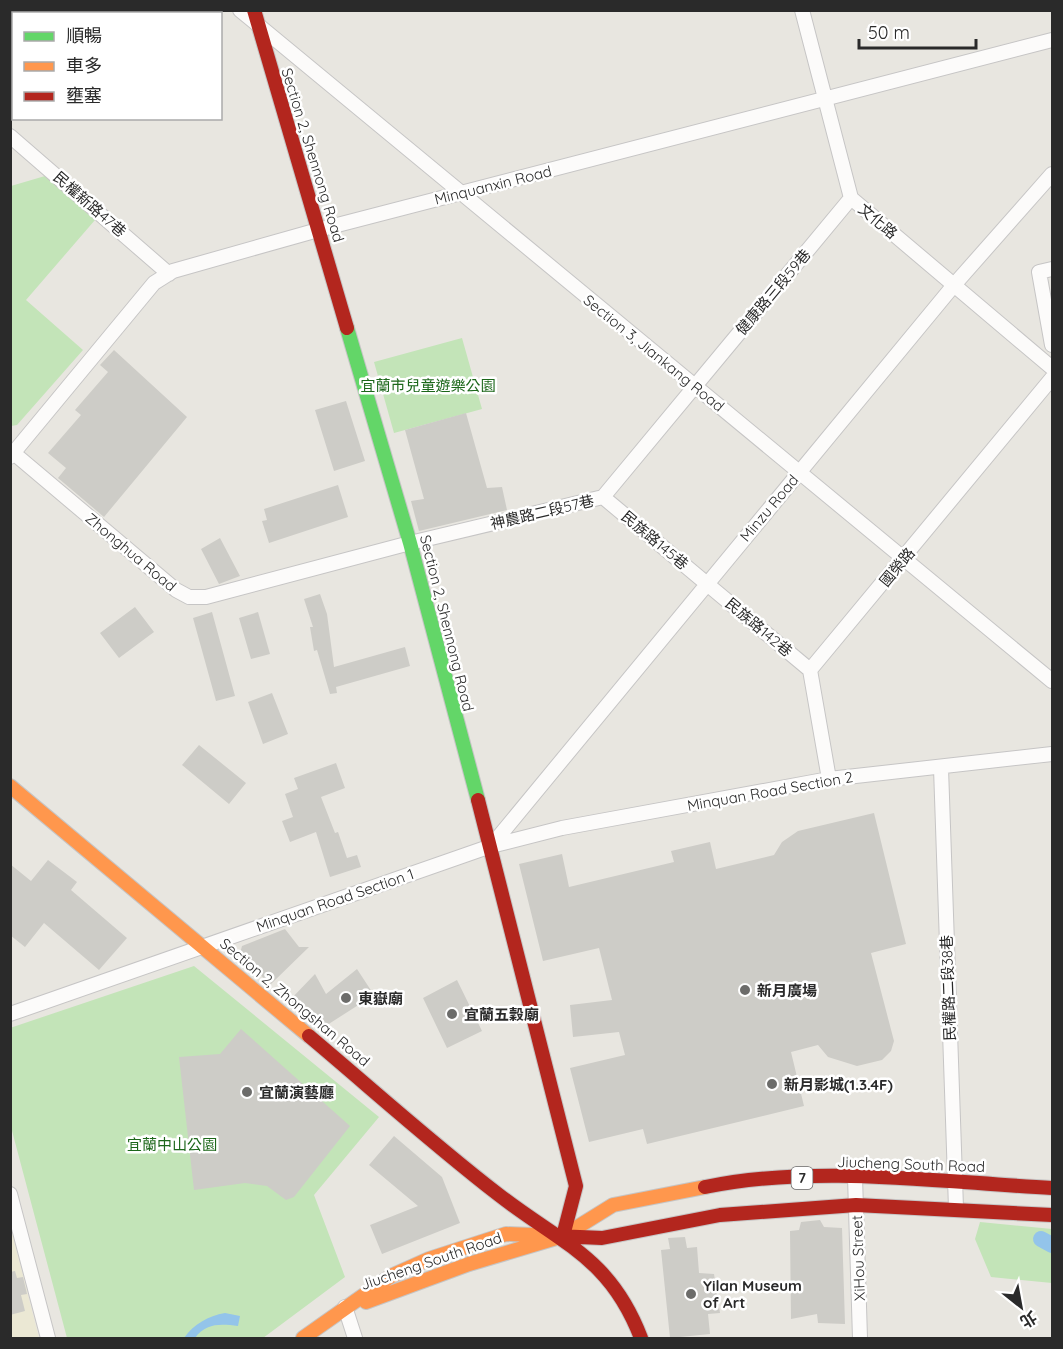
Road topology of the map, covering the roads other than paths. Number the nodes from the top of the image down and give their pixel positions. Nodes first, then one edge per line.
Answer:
1 (240, 10) edge
2 (802, 10) edge
3 (255, 17) edge
4 (1053, 40) edge
5 (826, 97) junction
6 (10, 136) edge
7 (1053, 174) edge
8 (459, 194) junction
9 (851, 198) junction
10 (318, 230) junction
11 (1046, 270) edge
12 (169, 274) junction
13 (954, 285) junction
14 (1053, 345) edge
15 (1053, 368) edge
16 (1053, 378) edge
17 (694, 386) junction
18 (12, 453) edge
19 (799, 472) junction
20 (603, 497) junction
21 (410, 543) junction
22 (904, 559) junction
23 (707, 583) junction
24 (810, 670) junction
25 (1053, 681) edge
26 (1053, 754) edge
27 (941, 768) junction
28 (829, 779) junction
29 (10, 786) edge
30 (491, 846) junction
31 (203, 947) junction
32 (10, 1014) edge
33 (855, 1177) junction
34 (955, 1181) junction
35 (1053, 1188) edge
36 (10, 1194) edge
37 (856, 1205) junction
38 (956, 1208) junction
39 (1053, 1215) edge
40 (563, 1236) junction
41 (345, 1307) junction
42 (48, 1338) edge
43 (303, 1338) edge
44 (355, 1338) edge
45 (641, 1338) edge
46 (860, 1338) edge

1 - 3 street, Section 3, Jiankang Road
2 - 5 street, 文化路
3 - 8 street, Section 3, Jiankang Road
3 - 10 street, Section 2, Shennong Road
4 - 5 street, Minquanxin Road
5 - 8 street, Minquanxin Road
5 - 9 street, 文化路
6 - 12 street, 民權新路47巷
7 - 13 street, Minzu Road
8 - 10 street, Minquanxin Road
8 - 17 street, Section 3, Jiankang Road
9 - 13 street, 文化路
9 - 17 street, 健康路三段59巷
10 - 12 street, Minquanxin Road
10 - 21 street, Section 2, Shennong Road
11 - 14 street
12 - 18 street, Minquanxin Road
13 - 15 street, 文化路
13 - 19 street, Minzu Road
16 - 22 street, 國榮路
17 - 19 street, Section 3, Jiankang Road
17 - 20 street, 神農路二段57巷
18 - 21 street, Zhonghua Road
19 - 22 street, Section 3, Jiankang Road
19 - 23 street, Minzu Road
20 - 21 street, 神農路二段57巷
20 - 23 street, 民族路145巷
21 - 30 street, Section 2, Shennong Road
22 - 24 street, 國榮路
22 - 25 street, Section 3, Jiankang Road
23 - 24 street, 民族路142巷
23 - 30 street, Minzu Road
24 - 28 street
26 - 27 street, Minquan Road Section 2
27 - 28 street, Minquan Road Section 2
27 - 34 street, 民權路二段38巷
28 - 30 street, Minquan Road Section 2
29 - 31 street, Section 2, Zhongshan Road
30 - 31 street, Minquan Road Section 1
30 - 40 street, Section 2, Shennong Road
31 - 32 street, Minquan Road Section 1
31 - 40 street, Section 2, Zhongshan Road
33 - 34 street, Jiucheng South Road / 7
33 - 37 street, XiHou Street
33 - 40 street, Jiucheng South Road / 7
34 - 35 street, Jiucheng South Road / 7
34 - 38 street, 民權路二段38巷
36 - 42 street
37 - 38 street, Jiucheng South Road / 7
37 - 40 street, Jiucheng South Road / 7
37 - 46 street, XiHou Street
38 - 39 street, Jiucheng South Road / 7
40 - 41 street, Jiucheng South Road / 7
40 - 45 street, Section 2, Zhongshan Road
41 - 43 street, Jiucheng South Road / 7
41 - 44 street

